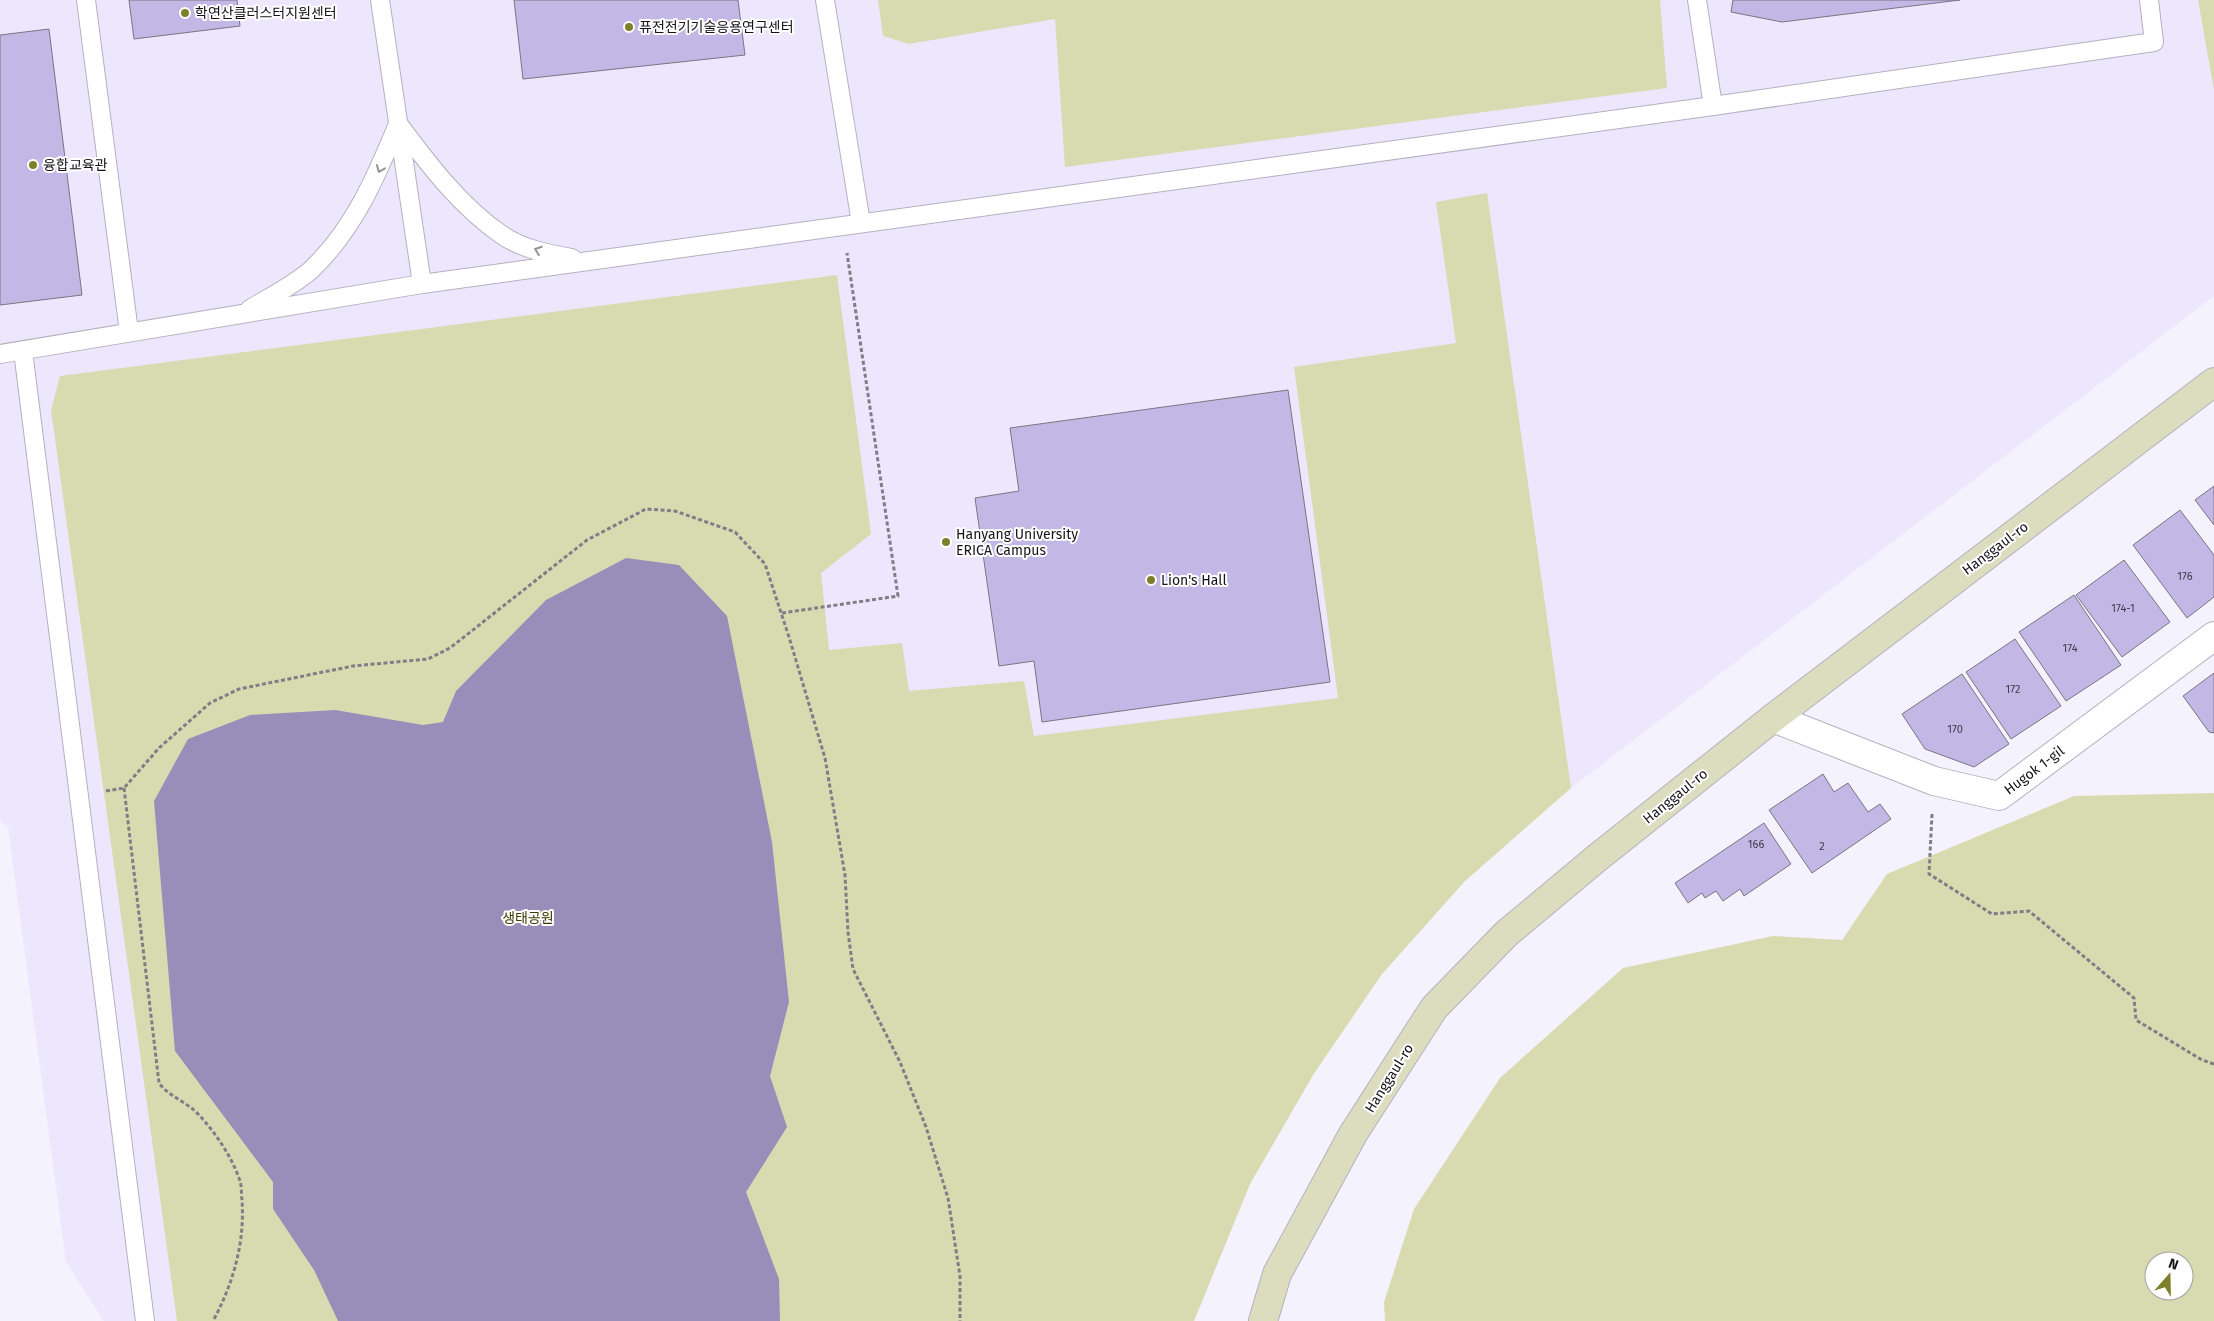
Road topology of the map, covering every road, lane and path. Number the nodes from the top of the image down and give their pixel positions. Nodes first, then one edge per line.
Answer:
1 (86, 0) edge
2 (380, 0) edge
3 (825, 0) edge
4 (1697, 0) edge
5 (2148, 0) edge
6 (1712, 106) junction
7 (398, 123) junction
8 (861, 223) junction
9 (843, 226) junction
10 (586, 261) junction
11 (422, 284) junction
12 (242, 313) junction
13 (129, 332) junction
14 (22, 351) junction
15 (0, 354) edge
16 (2214, 382) edge
17 (782, 613) junction
18 (2214, 636) edge
19 (1772, 718) junction
20 (1934, 781) junction
21 (2214, 1064) edge
22 (145, 1321) edge
23 (212, 1321) edge
24 (960, 1321) edge
25 (1262, 1321) edge

1 - 13 lane
2 - 7 lane
3 - 8 lane
4 - 6 lane
5 - 6 lane
6 - 8 lane
10 -> 7 lane
7 - 11 lane
7 -> 12 lane
8 - 9 lane
9 - 10 lane
9 - 17 path
10 - 11 lane
11 - 12 lane
12 - 13 lane
13 - 14 lane
14 - 15 lane
14 - 22 lane
16 - 19 main road, Hanggaul-ro
17 - 23 path
17 - 24 path
18 - 20 street, Hugok 1-gil
19 - 20 street, Hugok 1-gil
19 - 25 main road, Hanggaul-ro
20 - 21 path

